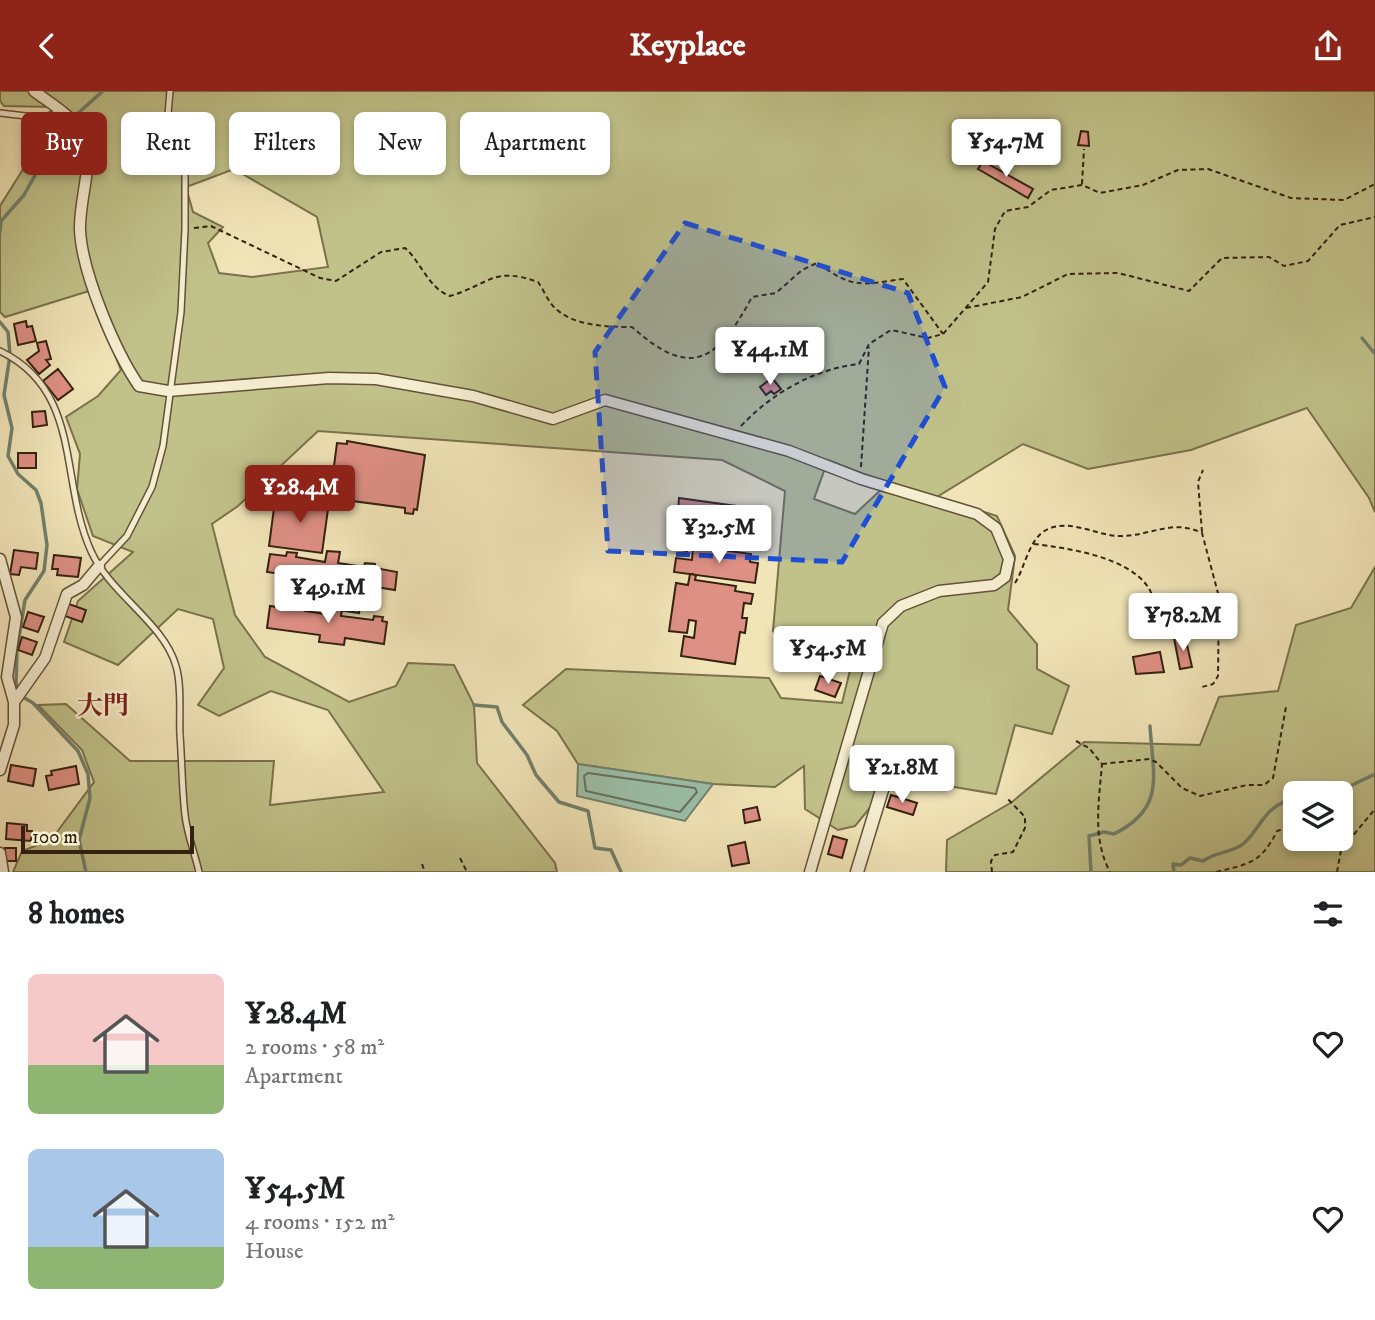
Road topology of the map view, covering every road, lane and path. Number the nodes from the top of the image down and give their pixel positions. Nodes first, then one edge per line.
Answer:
1 (34, 91) edge
2 (170, 91) edge
3 (61, 111) junction
4 (0, 113) edge
5 (1084, 149) dead end
6 (1375, 184) edge
7 (1082, 185) junction
8 (1375, 216) edge
9 (185, 229) junction
10 (965, 309) junction
11 (943, 334) junction
12 (869, 344) junction
13 (1, 351) edge
14 (169, 391) junction
15 (734, 434) junction
16 (1203, 470) dead end
17 (861, 479) junction
18 (1202, 533) junction
19 (1033, 544) junction
20 (0, 559) edge
21 (99, 566) junction
22 (994, 585) junction
23 (1161, 634) dead end
24 (1202, 687) dead end
25 (16, 700) junction
26 (1286, 707) dead end
27 (1076, 741) dead end
28 (1102, 764) junction
29 (0, 770) edge
30 (885, 780) dead end
31 (1006, 797) dead end
32 (1375, 809) edge
33 (1283, 829) edge
34 (0, 853) edge
35 (460, 857) dead end
36 (422, 864) dead end
37 (3, 872) edge
38 (200, 872) edge
39 (425, 872) edge
40 (467, 872) edge
41 (810, 872) edge
42 (857, 872) edge
43 (992, 872) edge
44 (1110, 872) edge
45 (1216, 872) edge
46 (1337, 872) edge

1 - 3 street
2 - 9 lane
3 - 4 lane
3 - 14 street
5 - 7 path
6 - 7 path
7 - 10 path
8 - 10 path
9 - 11 path
9 - 14 lane
10 - 11 path
11 - 12 path
12 - 15 path
12 - 17 path
13 - 21 lane
14 - 15 street
14 - 21 lane
15 - 17 street
16 - 18 path
17 - 22 street
18 - 19 path
18 - 24 path
19 - 22 path
19 - 23 path
20 - 25 street
21 - 25 street
21 - 38 lane
22 - 41 street
25 - 29 street
26 - 28 path
27 - 28 path
28 - 44 path
30 - 42 street
31 - 43 path
32 - 46 path
33 - 45 path
34 - 37 street
35 - 40 path
36 - 39 path

